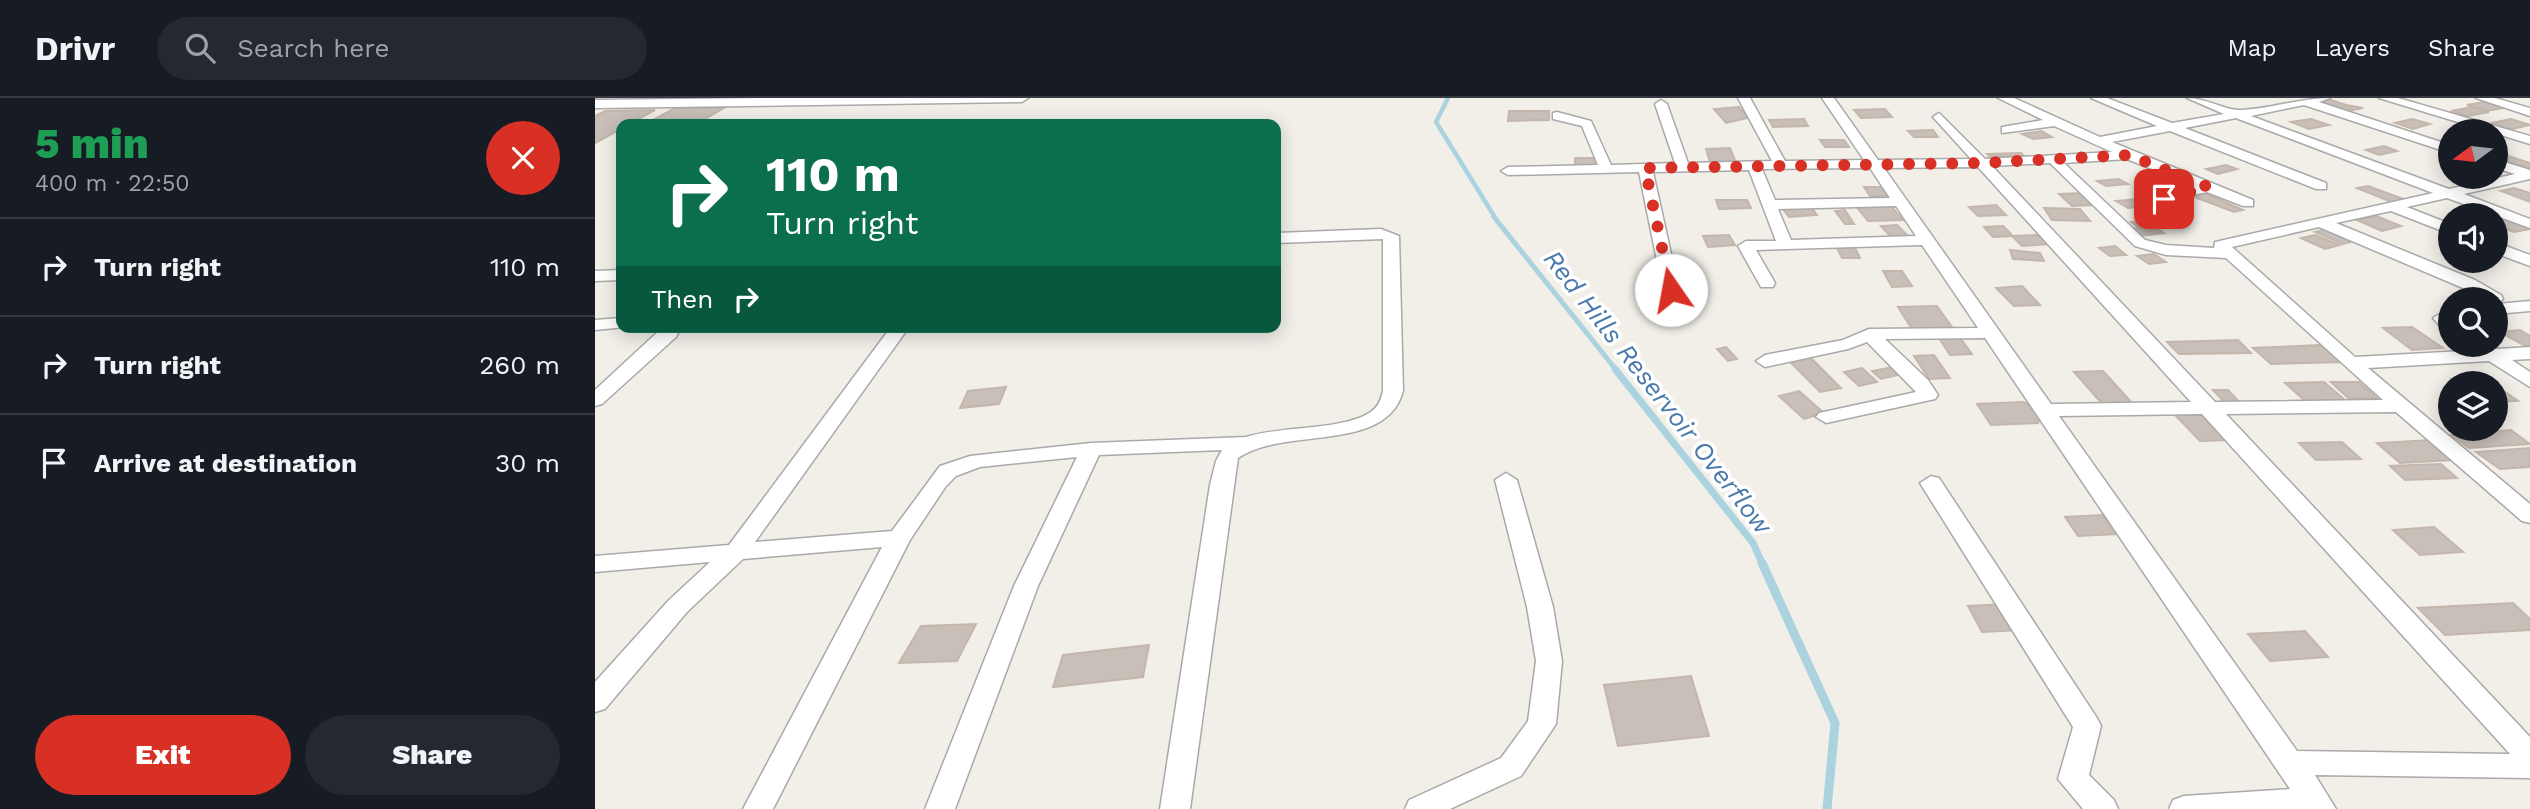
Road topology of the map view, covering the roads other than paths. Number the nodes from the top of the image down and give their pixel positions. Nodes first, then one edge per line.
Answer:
1 (1022, 98) edge
2 (1744, 98) edge
3 (1828, 98) edge
4 (2004, 98) edge
5 (2097, 98) edge
6 (2193, 98) edge
7 (2324, 98) edge
8 (2385, 98) edge
9 (2491, 99) edge
10 (2301, 100) edge
11 (595, 104) edge
12 (1661, 104) dead end
13 (2530, 112) edge
14 (2236, 115) junction
15 (1557, 116) dead end
16 (1939, 117) dead end
17 (2054, 122) junction
18 (2171, 128) junction
19 (2005, 130) dead end
20 (2530, 140) edge
21 (2099, 141) junction
22 (2438, 145) edge
23 (2129, 155) junction
24 (2054, 160) junction
25 (1982, 163) junction
26 (1876, 164) junction
27 (1754, 165) junction
28 (1781, 165) junction
29 (1682, 167) junction
30 (2508, 167) edge
31 (1605, 168) junction
32 (1645, 168) junction
33 (1508, 171) dead end
34 (2508, 180) edge
35 (2321, 186) dead end
36 (2208, 187) junction
37 (2466, 189) edge
38 (2448, 193) junction
39 (2164, 199) dead end
40 (1899, 202) junction
41 (2248, 203) dead end
42 (1767, 205) junction
43 (2392, 206) junction
44 (2320, 222) junction
45 (2438, 224) edge
46 (2530, 224) edge
47 (1281, 238) edge
48 (1926, 240) junction
49 (1785, 245) junction
50 (2508, 252) edge
51 (2231, 254) junction
52 (2530, 261) edge
53 (616, 275) edge
54 (595, 276) edge
55 (1767, 282) dead end
56 (2474, 287) edge
57 (1671, 290) dead end
58 (2508, 305) edge
59 (2530, 306) edge
60 (616, 323) edge
61 (595, 325) edge
62 (670, 333) edge
63 (896, 333) edge
64 (1990, 333) junction
65 (1869, 334) junction
66 (2508, 352) edge
67 (2530, 353) edge
68 (2438, 355) edge
69 (2496, 357) edge
70 (1765, 361) dead end
71 (2351, 363) junction
72 (2530, 381) edge
73 (595, 400) edge
74 (2402, 407) junction
75 (2043, 410) junction
76 (2211, 410) junction
77 (1826, 417) dead end
78 (1245, 443) junction
79 (1091, 449) junction
80 (1506, 480) dead end
81 (1931, 483) dead end
82 (2530, 516) edge
83 (899, 538) junction
84 (736, 552) junction
85 (595, 564) edge
86 (595, 701) edge
87 (2530, 757) edge
88 (2288, 763) junction
89 (2530, 766) edge
90 (2318, 805) edge
91 (758, 809) edge
92 (940, 809) edge
93 (1175, 809) edge
94 (1420, 809) edge
95 (2103, 809) edge
96 (2185, 809) edge

1 - 11 street
2 - 28 street
3 - 26 street
4 - 17 street
5 - 18 street
6 - 14 street
7 - 10 street
8 - 20 street
9 - 13 street
10 - 14 street
10 - 22 street
12 - 29 street
14 - 18 street
14 - 38 street
15 - 31 street
16 - 25 street
17 - 19 street
17 - 21 street
18 - 21 street
18 - 35 street
21 - 23 street
23 - 24 street
23 - 36 street
24 - 25 street
24 - 51 street
25 - 26 street
25 - 76 street
26 - 28 street
26 - 40 street
27 - 28 street
27 - 29 street
27 - 42 street
29 - 32 street
30 - 34 street
31 - 32 street
31 - 33 street
32 - 57 street
36 - 39 street
36 - 41 street
37 - 38 street
38 - 43 street
38 - 46 street
40 - 42 street
40 - 48 street
42 - 49 street
43 - 44 street
43 - 45 street
44 - 51 street
44 - 56 street
47 - 78 street
48 - 49 street
48 - 64 street
49 - 55 street
50 - 52 street
51 - 71 street
53 - 54 street
58 - 59 street
60 - 61 street
62 - 73 street
63 - 84 street
64 - 65 street
64 - 75 street
65 - 70 street
65 - 77 street
66 - 67 street
68 - 71 street
69 - 72 street
71 - 74 street
74 - 76 street
74 - 82 street
75 - 76 street
75 - 88 street
76 - 87 street
78 - 79 street
78 - 93 street
79 - 83 street
79 - 92 street
80 - 94 street
81 - 95 street
83 - 84 street
83 - 91 street
84 - 85 street
84 - 86 street
88 - 89 street
88 - 90 street
90 - 96 street

